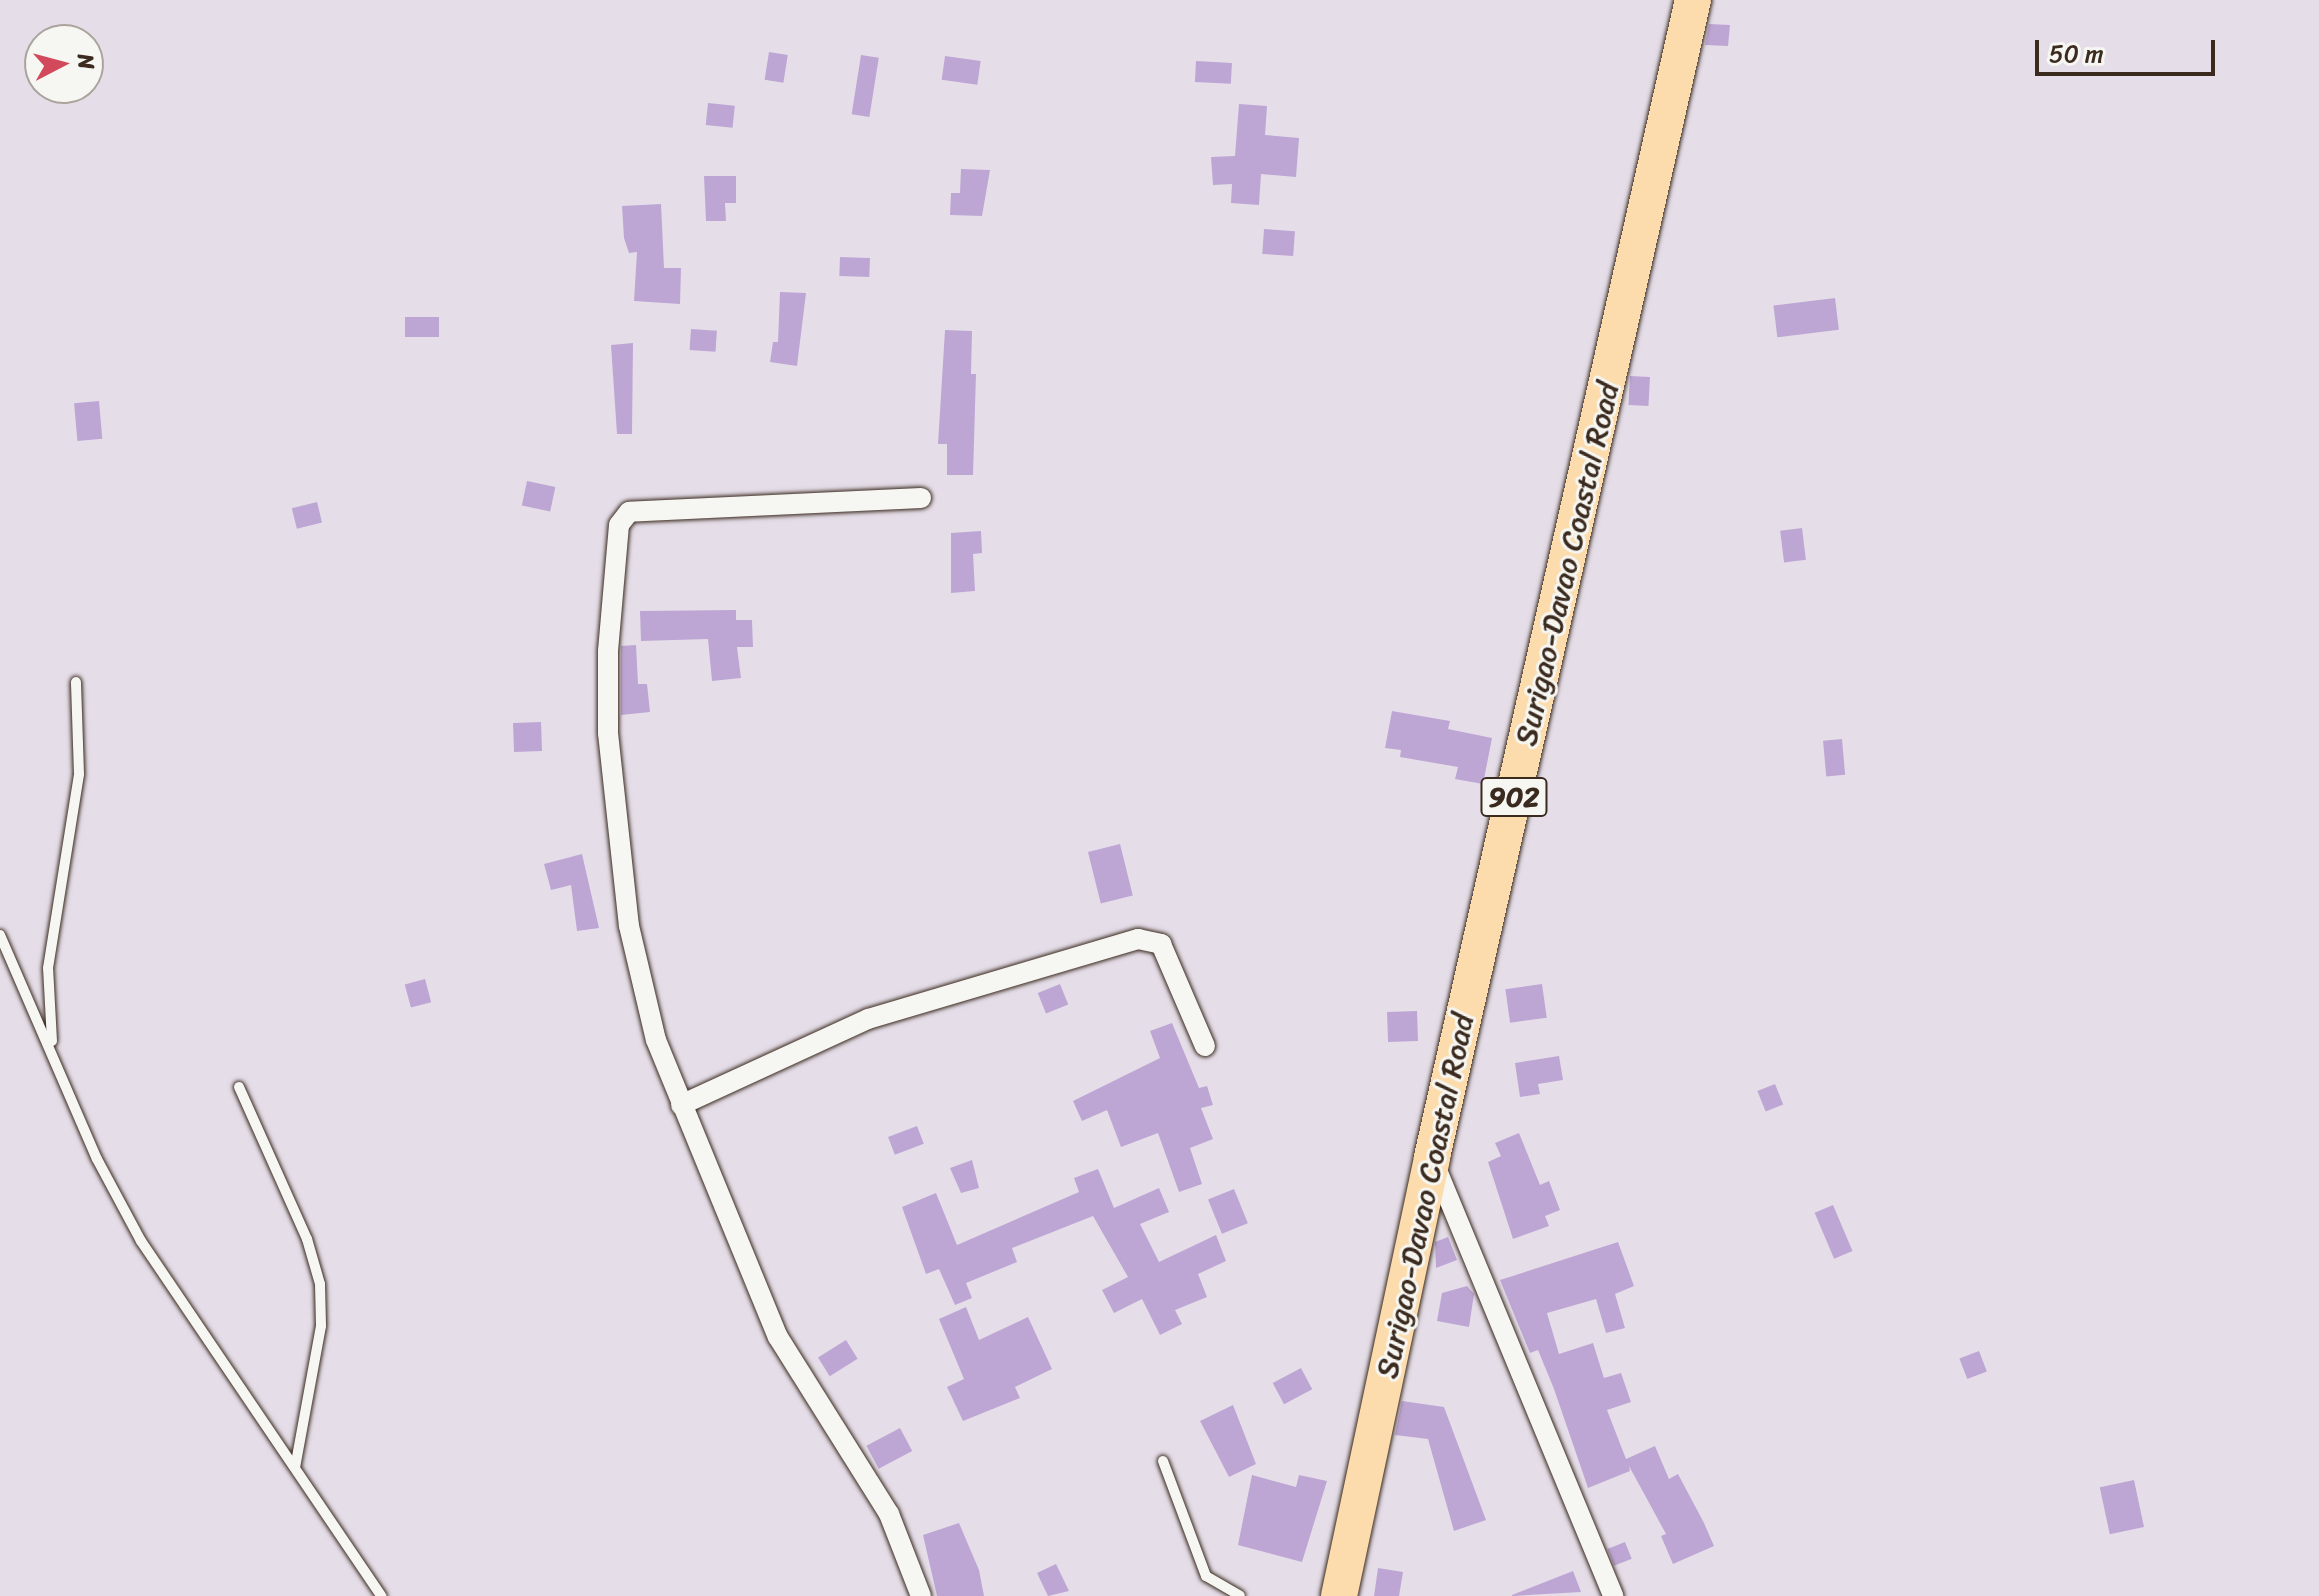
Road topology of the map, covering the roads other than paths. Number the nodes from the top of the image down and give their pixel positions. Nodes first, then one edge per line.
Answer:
1 (1693, 0) edge
2 (921, 498) dead end
3 (76, 682) dead end
4 (0, 935) edge
5 (52, 1046) junction
6 (1205, 1046) dead end
7 (239, 1087) dead end
8 (681, 1105) junction
9 (1432, 1157) junction
10 (1163, 1461) dead end
11 (295, 1468) junction
12 (381, 1596) edge
13 (921, 1596) edge
14 (1240, 1596) edge
15 (1339, 1596) edge
16 (1613, 1596) edge

1 - 9 highway, Surigao-Davao Coastal Road / 902
2 - 8 street
3 - 5 lane
4 - 5 lane
5 - 11 lane
6 - 8 street
7 - 11 lane
8 - 13 street
9 - 15 highway, Surigao-Davao Coastal Road / 902
9 - 16 street
10 - 14 lane
11 - 12 lane

